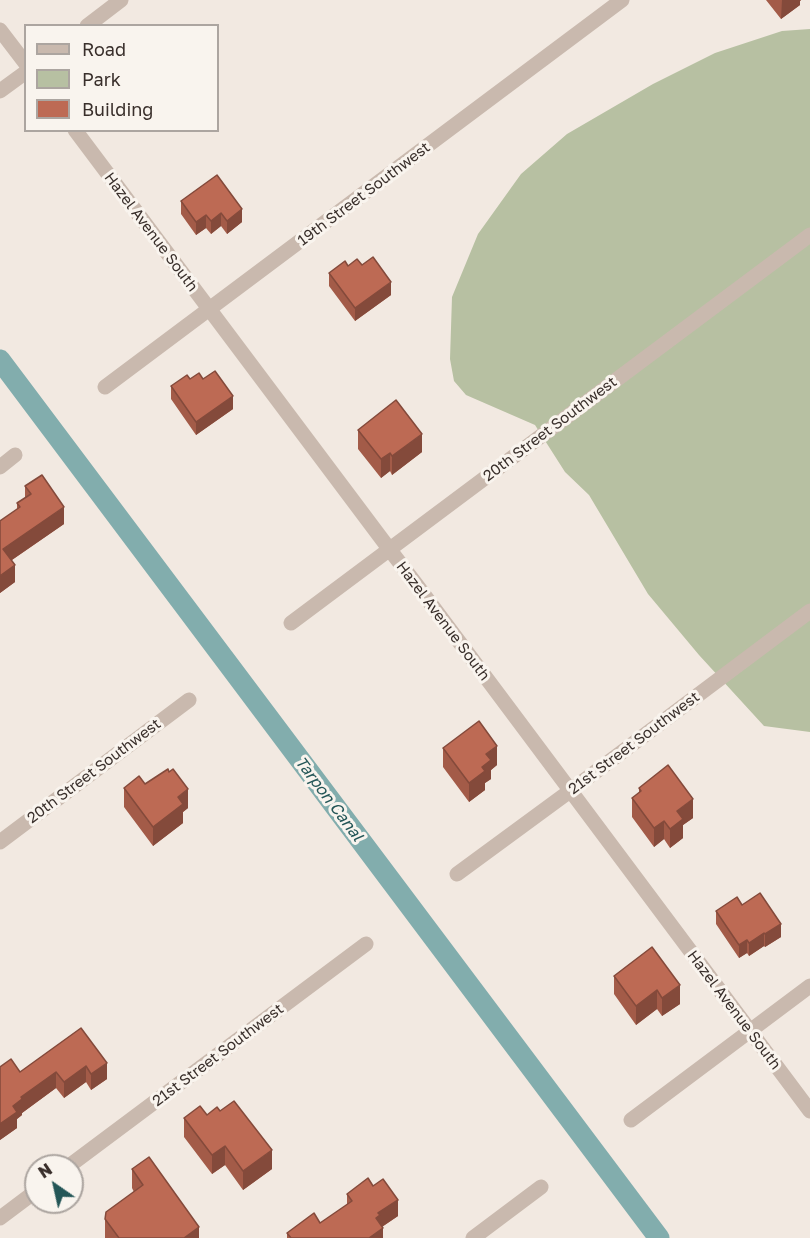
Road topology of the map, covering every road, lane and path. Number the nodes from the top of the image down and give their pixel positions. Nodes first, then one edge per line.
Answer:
1 (121, 0) edge
2 (622, 0) edge
3 (90, 24) edge
4 (0, 30) edge
5 (24, 61) edge
6 (24, 73) edge
7 (0, 91) edge
8 (76, 132) edge
9 (810, 235) edge
10 (209, 309) junction
11 (105, 387) dead end
12 (15, 455) dead end
13 (0, 467) edge
14 (390, 550) junction
15 (810, 611) edge
16 (291, 623) dead end
17 (189, 700) dead end
18 (570, 791) junction
19 (0, 842) edge
20 (457, 874) dead end
21 (366, 944) dead end
22 (810, 986) edge
23 (750, 1031) junction
24 (810, 1111) edge
25 (631, 1120) dead end
26 (84, 1155) edge
27 (541, 1187) dead end
28 (24, 1200) edge
29 (0, 1218) edge
30 (473, 1238) edge

1 - 3 street
2 - 10 street, 19th Street Southwest
4 - 5 street
6 - 7 street
8 - 10 street, Hazel Avenue South
9 - 14 street, 20th Street Southwest
10 - 11 street, 19th Street Southwest
10 - 14 street, Hazel Avenue South
12 - 13 street
14 - 16 street, 20th Street Southwest
14 - 18 street, Hazel Avenue South
15 - 18 street, 21st Street Southwest
17 - 19 street, 20th Street Southwest
18 - 20 street, 21st Street Southwest
18 - 23 street, Hazel Avenue South
21 - 26 street, 21st Street Southwest
22 - 23 street
23 - 24 street, Hazel Avenue South
23 - 25 street
27 - 30 street
28 - 29 street

